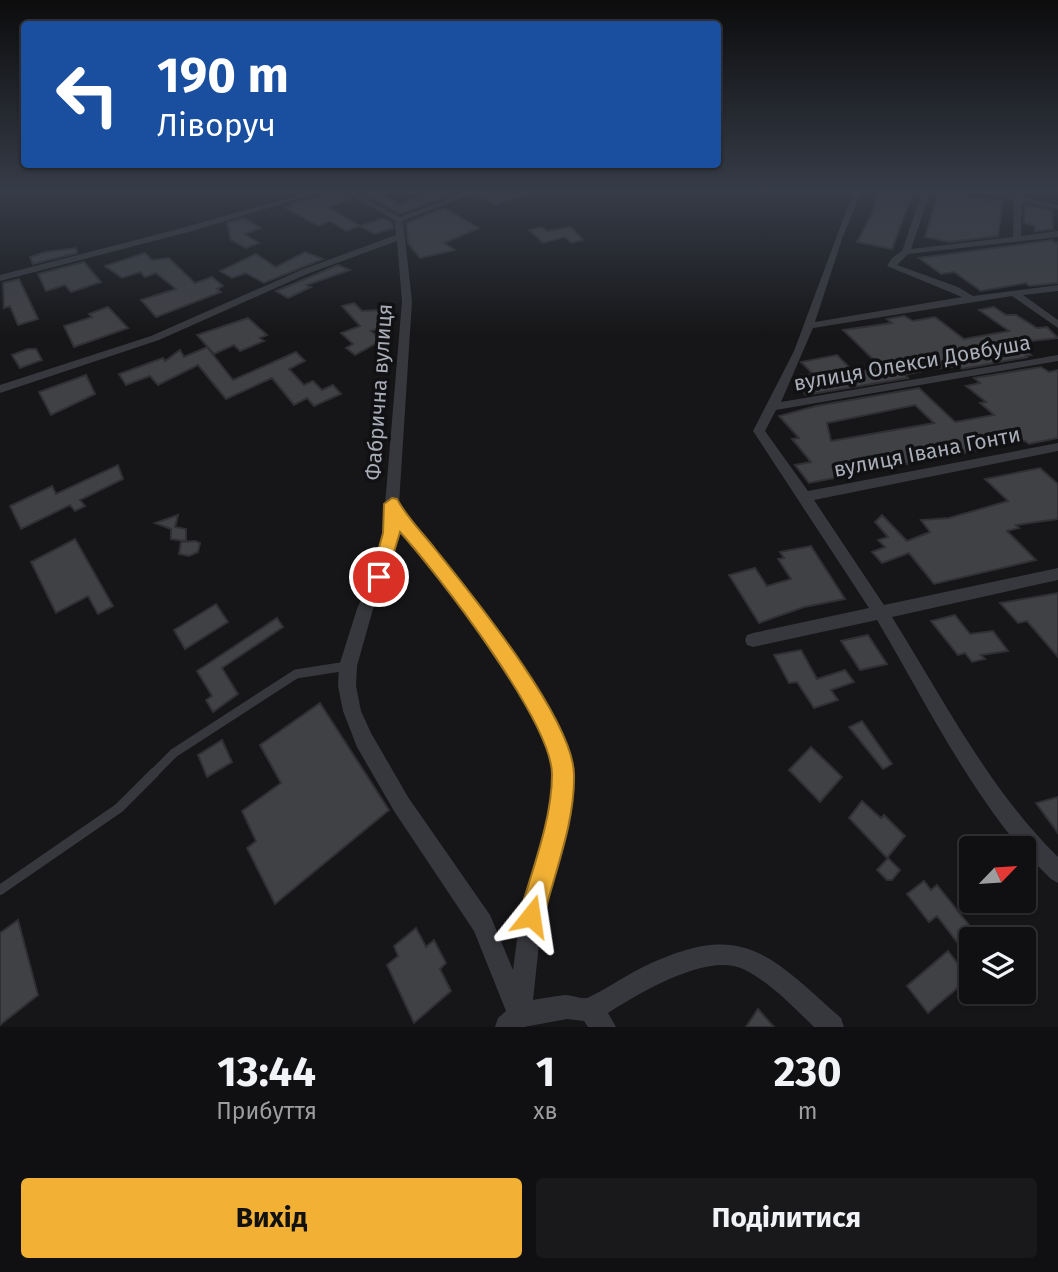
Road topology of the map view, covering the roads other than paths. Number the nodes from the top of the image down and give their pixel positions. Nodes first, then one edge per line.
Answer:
1 (155, 238) edge
2 (379, 238) edge
3 (400, 238) edge
4 (837, 238) edge
5 (911, 238) edge
6 (1026, 238) edge
7 (1017, 239) joint
8 (906, 252) junction
9 (0, 278) edge
10 (1058, 288) edge
11 (1013, 292) junction
12 (972, 299) junction
13 (1058, 325) edge
14 (809, 326) junction
15 (1058, 358) edge
16 (0, 389) edge
17 (773, 407) junction
18 (1058, 447) edge
19 (805, 497) junction
20 (392, 504) junction
21 (1058, 574) edge
22 (881, 612) junction
23 (753, 640) dead end
24 (348, 666) junction
25 (1058, 872) edge
26 (0, 890) edge
27 (597, 1019) edge
28 (513, 1020) edge
29 (832, 1027) edge

1 - 9 street
2 - 16 street
3 - 20 street, Фабрична вулиця
4 - 14 street
5 - 8 street
6 - 7 street
7 - 8 street
8 - 12 street
10 - 11 street
11 - 12 street
11 - 13 street
12 - 14 street
14 - 17 street
15 - 17 street, вулиця Олекси Довбуша
17 - 19 street
18 - 19 street, вулиця Івана Гонти
19 - 22 street
20 - 24 street
20 - 28 street, Фабрична вулиця
21 - 22 street
22 - 23 street
22 - 25 street
24 - 26 lane
24 - 28 street
27 - 28 street
27 - 29 street

